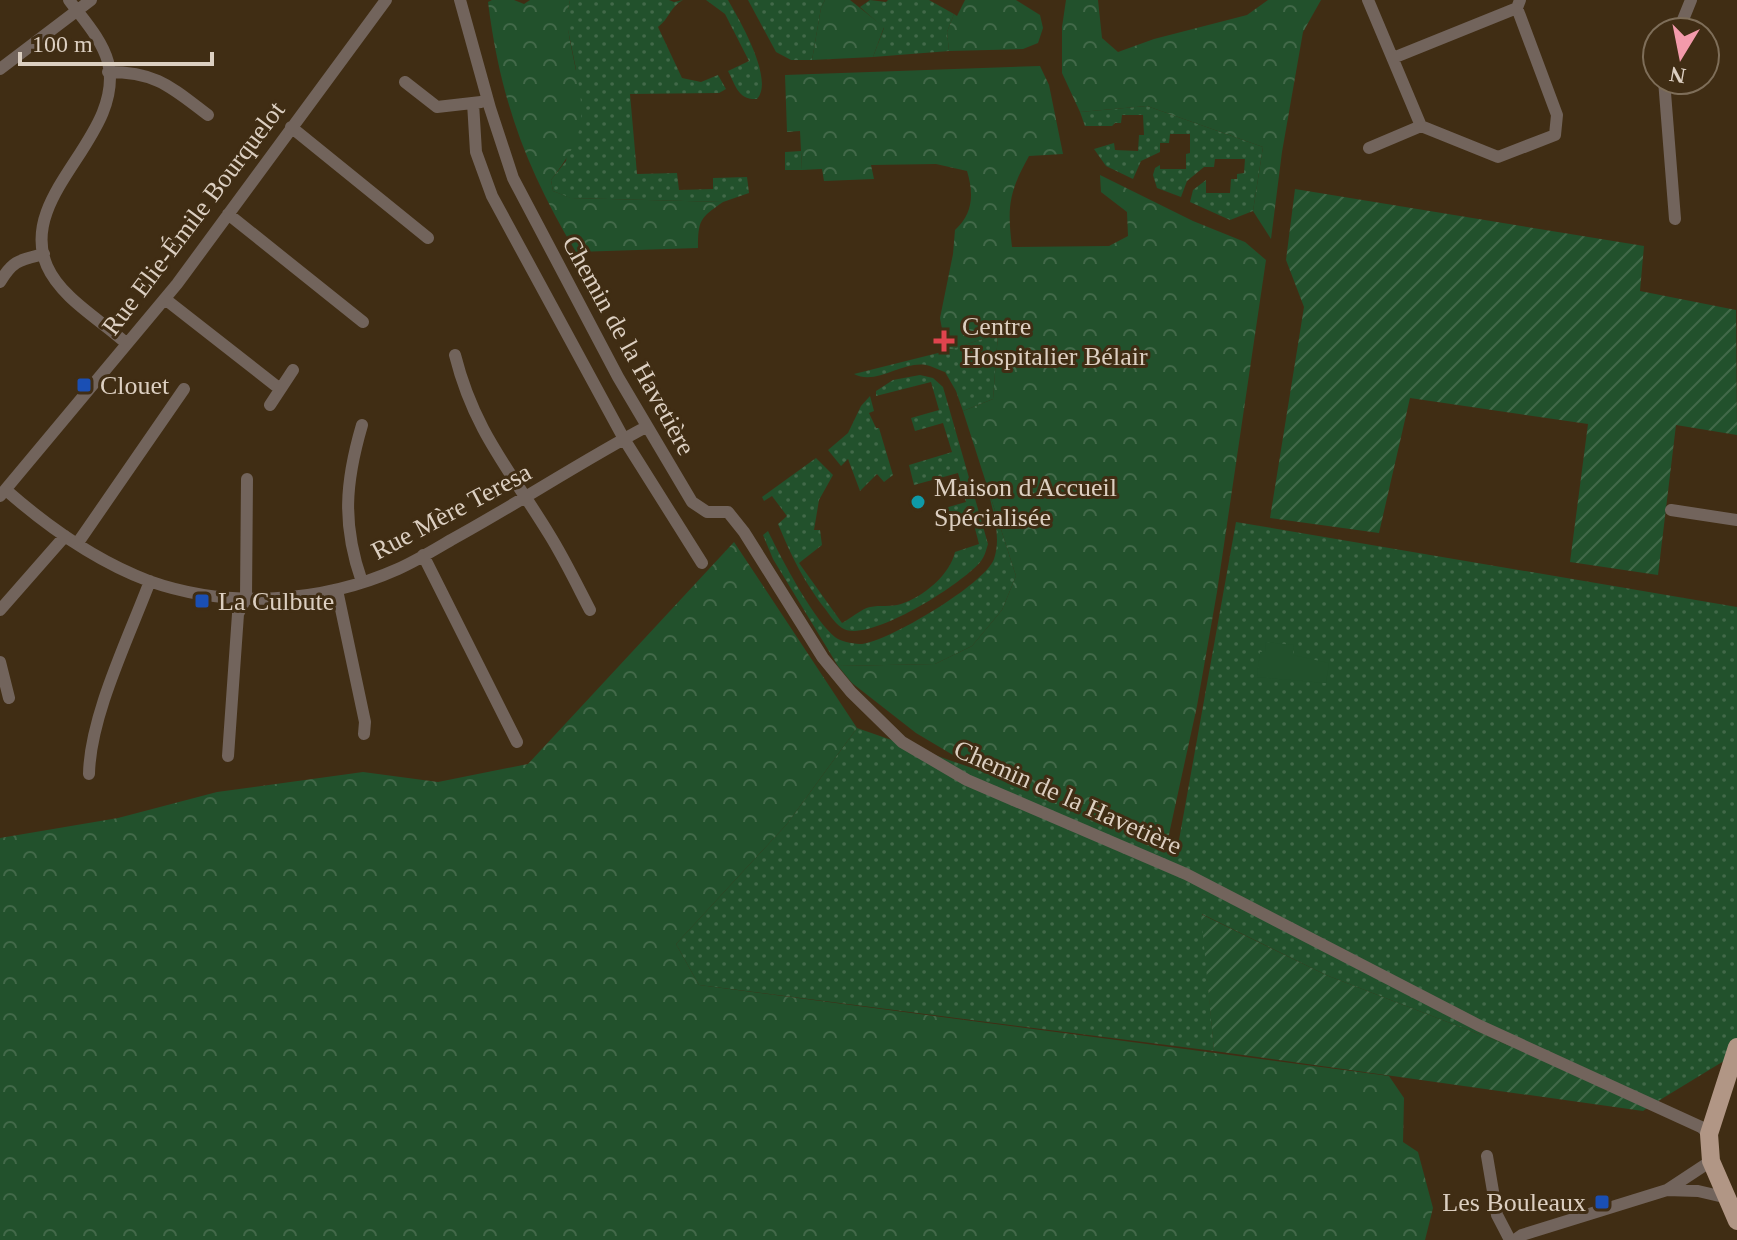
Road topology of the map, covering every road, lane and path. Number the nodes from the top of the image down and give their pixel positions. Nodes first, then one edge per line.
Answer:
1 (69, 0) edge
2 (91, 0) edge
3 (386, 0) edge
4 (460, 0) edge
5 (1368, 0) edge
6 (1519, 4) edge
7 (77, 11) junction
8 (1393, 58) junction
9 (0, 69) edge
10 (108, 72) junction
11 (405, 82) dead end
12 (1665, 96) edge
13 (488, 101) junction
14 (473, 103) junction
15 (208, 115) dead end
16 (1421, 126) junction
17 (291, 127) junction
18 (1369, 148) dead end
19 (228, 214) junction
20 (1675, 219) dead end
21 (428, 238) dead end
22 (44, 254) junction
23 (0, 282) edge
24 (165, 299) junction
25 (363, 322) dead end
26 (126, 343) junction
27 (455, 355) dead end
28 (293, 370) dead end
29 (184, 389) dead end
30 (280, 389) junction
31 (270, 405) dead end
32 (362, 425) dead end
33 (646, 427) junction
34 (624, 439) junction
35 (247, 479) dead end
36 (3, 493) edge
37 (525, 498) junction
38 (1671, 510) dead end
39 (1737, 520) edge
40 (65, 536) junction
41 (77, 544) junction
42 (423, 555) junction
43 (702, 563) dead end
44 (150, 581) junction
45 (362, 582) junction
46 (337, 590) junction
47 (246, 598) junction
48 (0, 610) edge
49 (590, 610) dead end
50 (0, 662) edge
51 (9, 698) dead end
52 (364, 734) dead end
53 (517, 742) dead end
54 (228, 756) dead end
55 (89, 774) dead end
56 (1737, 1047) edge
57 (1709, 1134) junction
58 (1487, 1156) dead end
59 (1711, 1161) junction
60 (1667, 1190) junction
61 (1728, 1198) junction
62 (1737, 1221) edge
63 (1512, 1240) edge

1 - 7 street
2 - 7 street
3 - 17 street, Rue Elie-Émile Bourquelot
4 - 13 street, Chemin de la Havetière
5 - 8 street
6 - 8 street
6 - 16 street
7 - 9 street
7 - 10 street
8 - 16 street
10 - 15 street
10 - 22 street
11 - 14 street
12 - 20 street
13 - 14 street
13 - 33 street, Chemin de la Havetière
14 - 34 street
16 - 18 street
17 - 19 street, Rue Elie-Émile Bourquelot
17 - 21 street
19 - 24 street, Rue Elie-Émile Bourquelot
19 - 25 street
22 - 23 street
22 - 26 street
24 - 26 street, Rue Elie-Émile Bourquelot
24 - 30 street
26 - 36 street, Rue Elie-Émile Bourquelot
27 - 37 street
28 - 30 street
29 - 41 street
30 - 31 street
32 - 45 street
33 - 34 street, Rue Mère Teresa
33 - 57 street, Chemin de la Havetière
34 - 37 street, Rue Mère Teresa
34 - 43 street
35 - 47 street
36 - 40 street, Rue Mère Teresa
37 - 42 street, Rue Mère Teresa
37 - 49 street
38 - 39 street
40 - 41 street, Rue Mère Teresa
40 - 48 street
41 - 44 street, Rue Mère Teresa
42 - 45 street, Rue Mère Teresa
42 - 53 street
44 - 47 street, Rue Mère Teresa
44 - 55 street
45 - 46 street, Rue Mère Teresa
46 - 47 street, Rue Mère Teresa
46 - 52 street
47 - 54 street
50 - 51 street
56 - 57 main road
57 - 59 main road
58 - 63 street
59 - 60 street
59 - 61 main road
60 - 61 street
60 - 63 street
61 - 62 main road

